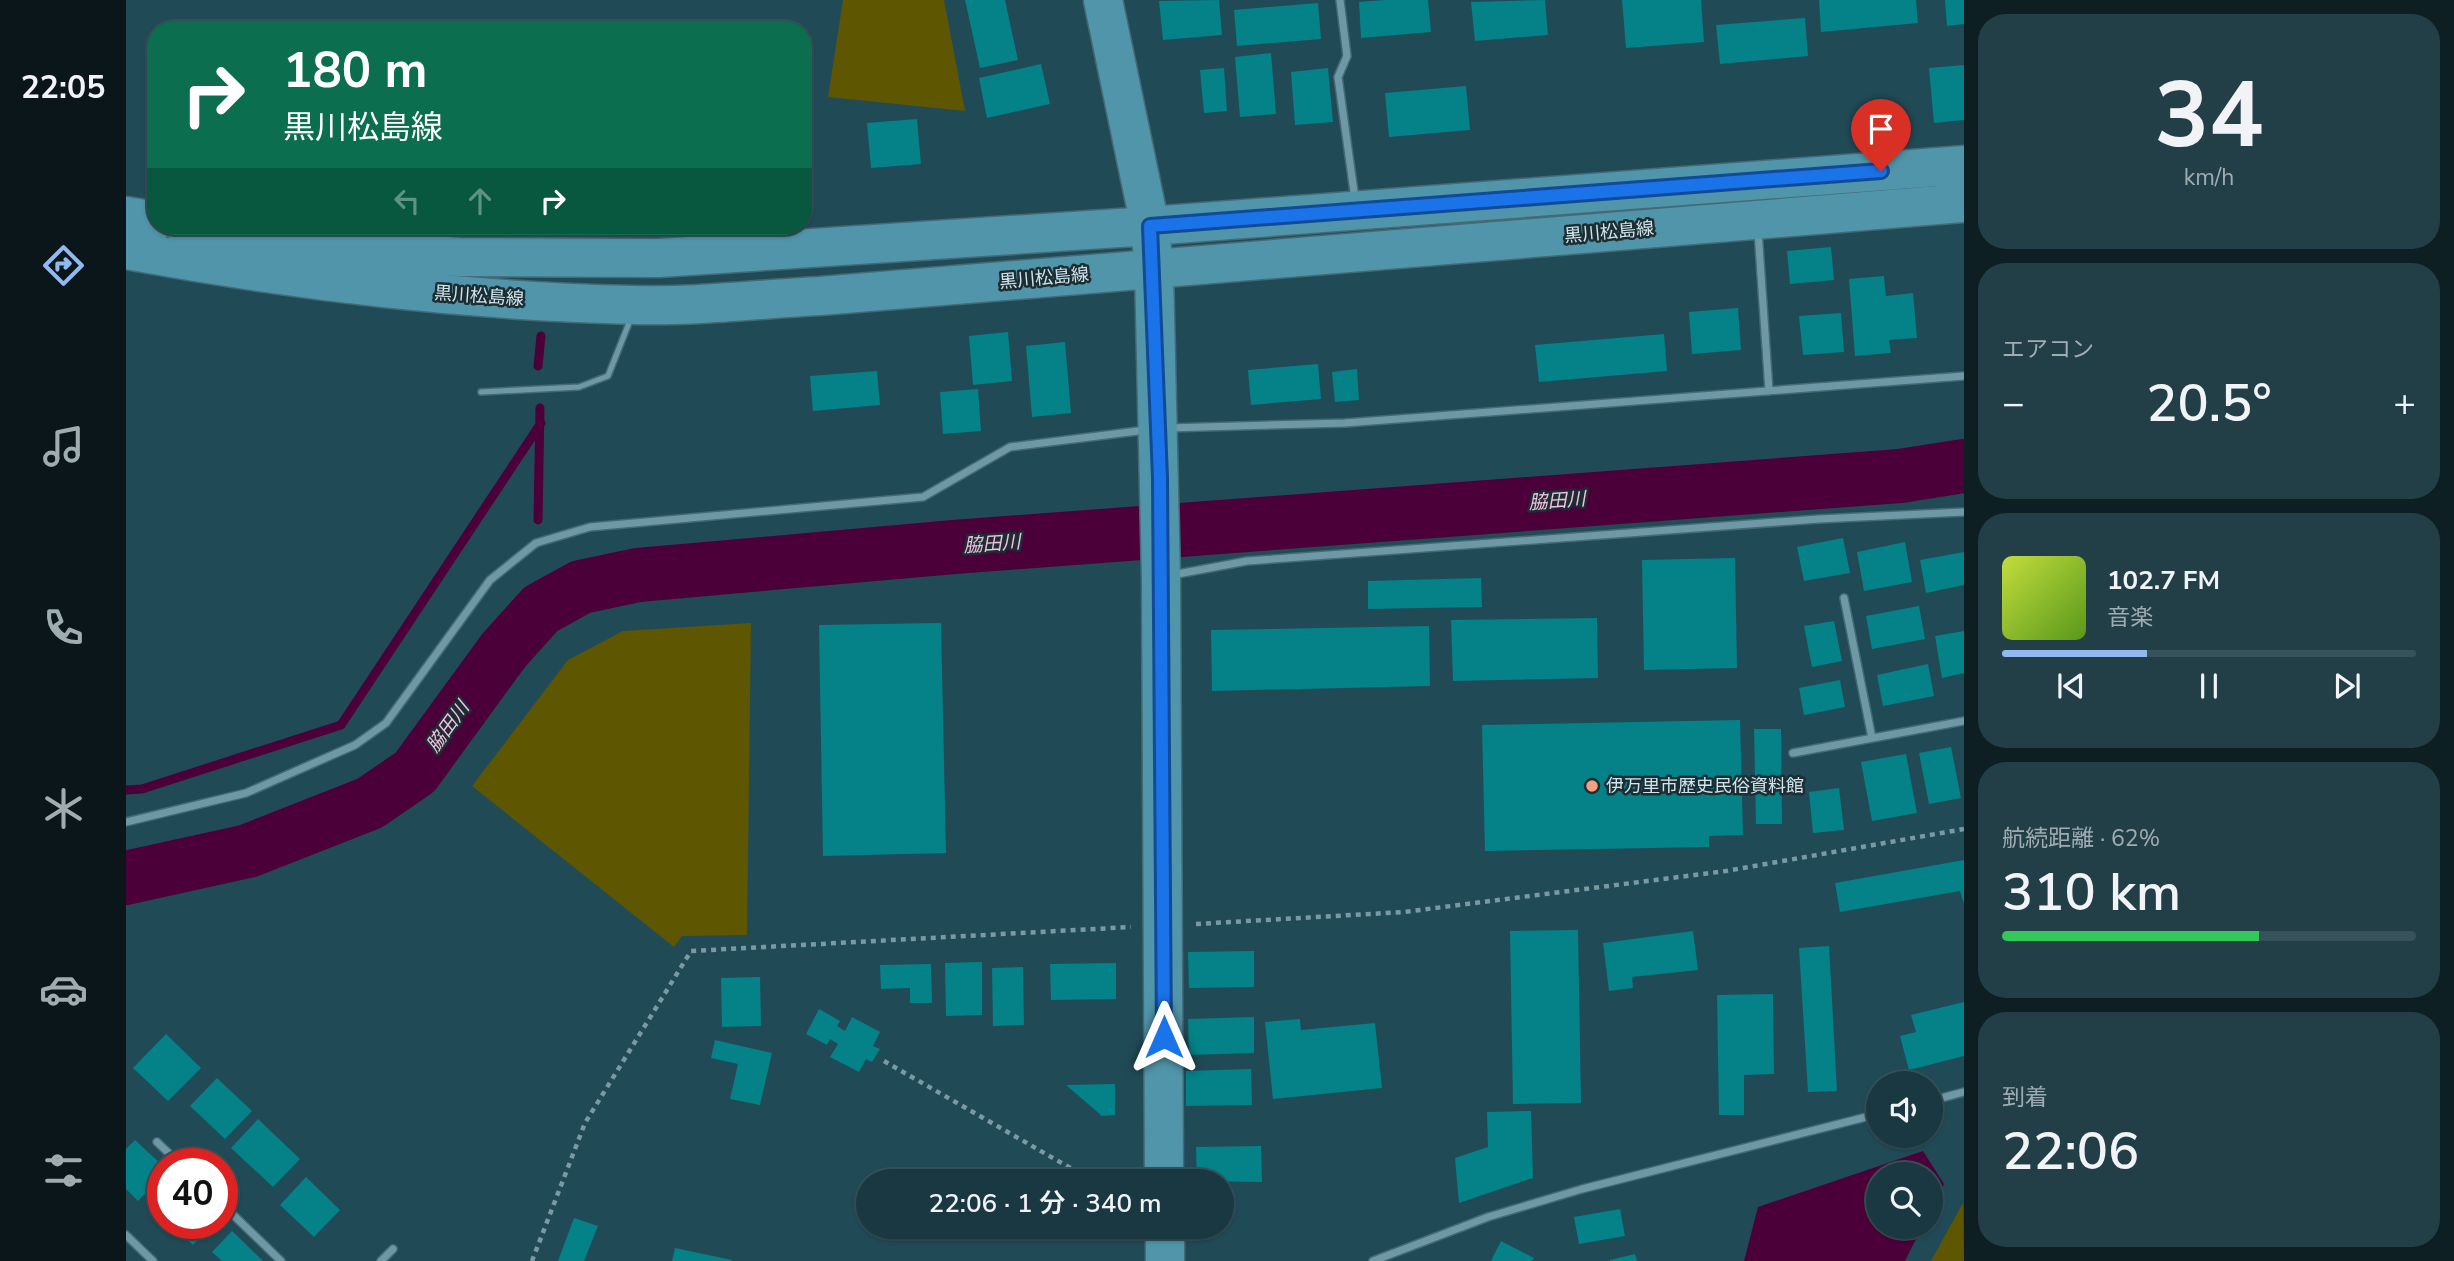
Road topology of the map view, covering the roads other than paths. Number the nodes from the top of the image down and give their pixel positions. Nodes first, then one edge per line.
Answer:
1 (1103, 0) edge
2 (1340, 0) edge
3 (1964, 165) edge
4 (1964, 203) edge
5 (1356, 211) junction
6 (126, 216) edge
7 (147, 220) edge
8 (1758, 220) junction
9 (1150, 226) junction
10 (240, 235) edge
11 (126, 250) edge
12 (1154, 270) junction
13 (636, 306) junction
14 (1964, 376) edge
15 (481, 391) dead end
16 (1769, 391) junction
17 (1159, 428) junction
18 (1964, 512) edge
19 (1161, 578) junction
20 (1844, 598) dead end
21 (1964, 721) edge
22 (1872, 738) junction
23 (1793, 753) dead end
24 (126, 821) edge
25 (1964, 1092) edge
26 (1943, 1098) edge
27 (1866, 1117) edge
28 (157, 1142) dead end
29 (163, 1148) edge
30 (1164, 1169) edge
31 (238, 1219) edge
32 (126, 1235) edge
33 (1165, 1239) edge
34 (393, 1249) dead end
35 (153, 1261) edge
36 (281, 1261) edge
37 (381, 1261) edge
38 (1165, 1261) edge
39 (1373, 1261) edge

1 - 9 main road
2 - 5 street
3 - 5 main road
4 - 8 main road, 黒川松島線
5 - 9 main road
6 - 7 main road
8 - 12 main road, 黒川松島線
8 - 16 street
9 - 10 main road
9 - 12 main road
11 - 13 main road, 黒川松島線
12 - 13 main road, 黒川松島線
12 - 17 main road
13 - 15 lane
14 - 16 street
16 - 17 street
17 - 19 main road
17 - 24 street
18 - 19 street
19 - 30 main road
20 - 22 street
21 - 22 street
22 - 23 street
25 - 26 street
27 - 39 street
28 - 29 street
31 - 36 street
32 - 35 street
33 - 38 main road
34 - 37 street

